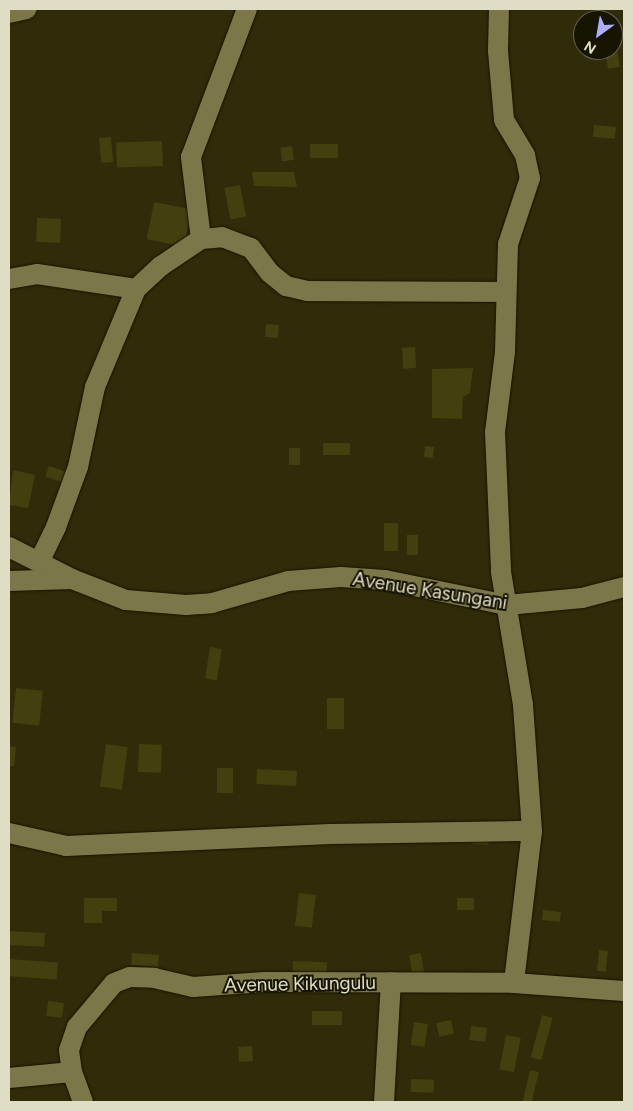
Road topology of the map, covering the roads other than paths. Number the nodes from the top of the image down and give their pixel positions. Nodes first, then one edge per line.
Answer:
1 (27, 9) edge
2 (246, 9) edge
3 (499, 9) edge
4 (9, 14) edge
5 (201, 239) junction
6 (9, 279) edge
7 (136, 289) junction
8 (506, 292) junction
9 (9, 547) edge
10 (40, 560) junction
11 (72, 579) junction
12 (9, 581) edge
13 (624, 587) edge
14 (507, 605) junction
15 (532, 831) junction
16 (9, 833) edge
17 (391, 982) junction
18 (514, 983) junction
19 (624, 991) edge
20 (72, 1072) junction
21 (9, 1078) edge
22 (83, 1102) edge
23 (384, 1102) edge

1 - 4 street
2 - 5 street
3 - 8 street
5 - 7 street
5 - 8 street
6 - 7 street
7 - 10 street
8 - 14 street
9 - 10 street, Avenue Kasungani
10 - 11 street, Avenue Kasungani
11 - 12 street
11 - 14 street, Avenue Kasungani
13 - 14 street, Avenue Kasungani
14 - 15 street
15 - 16 street
15 - 18 street
17 - 18 street, Avenue Kikungulu
17 - 20 street, Avenue Kikungulu
17 - 23 street
18 - 19 street, Avenue Kikungulu
20 - 21 street
20 - 22 street, Avenue Kikungulu

